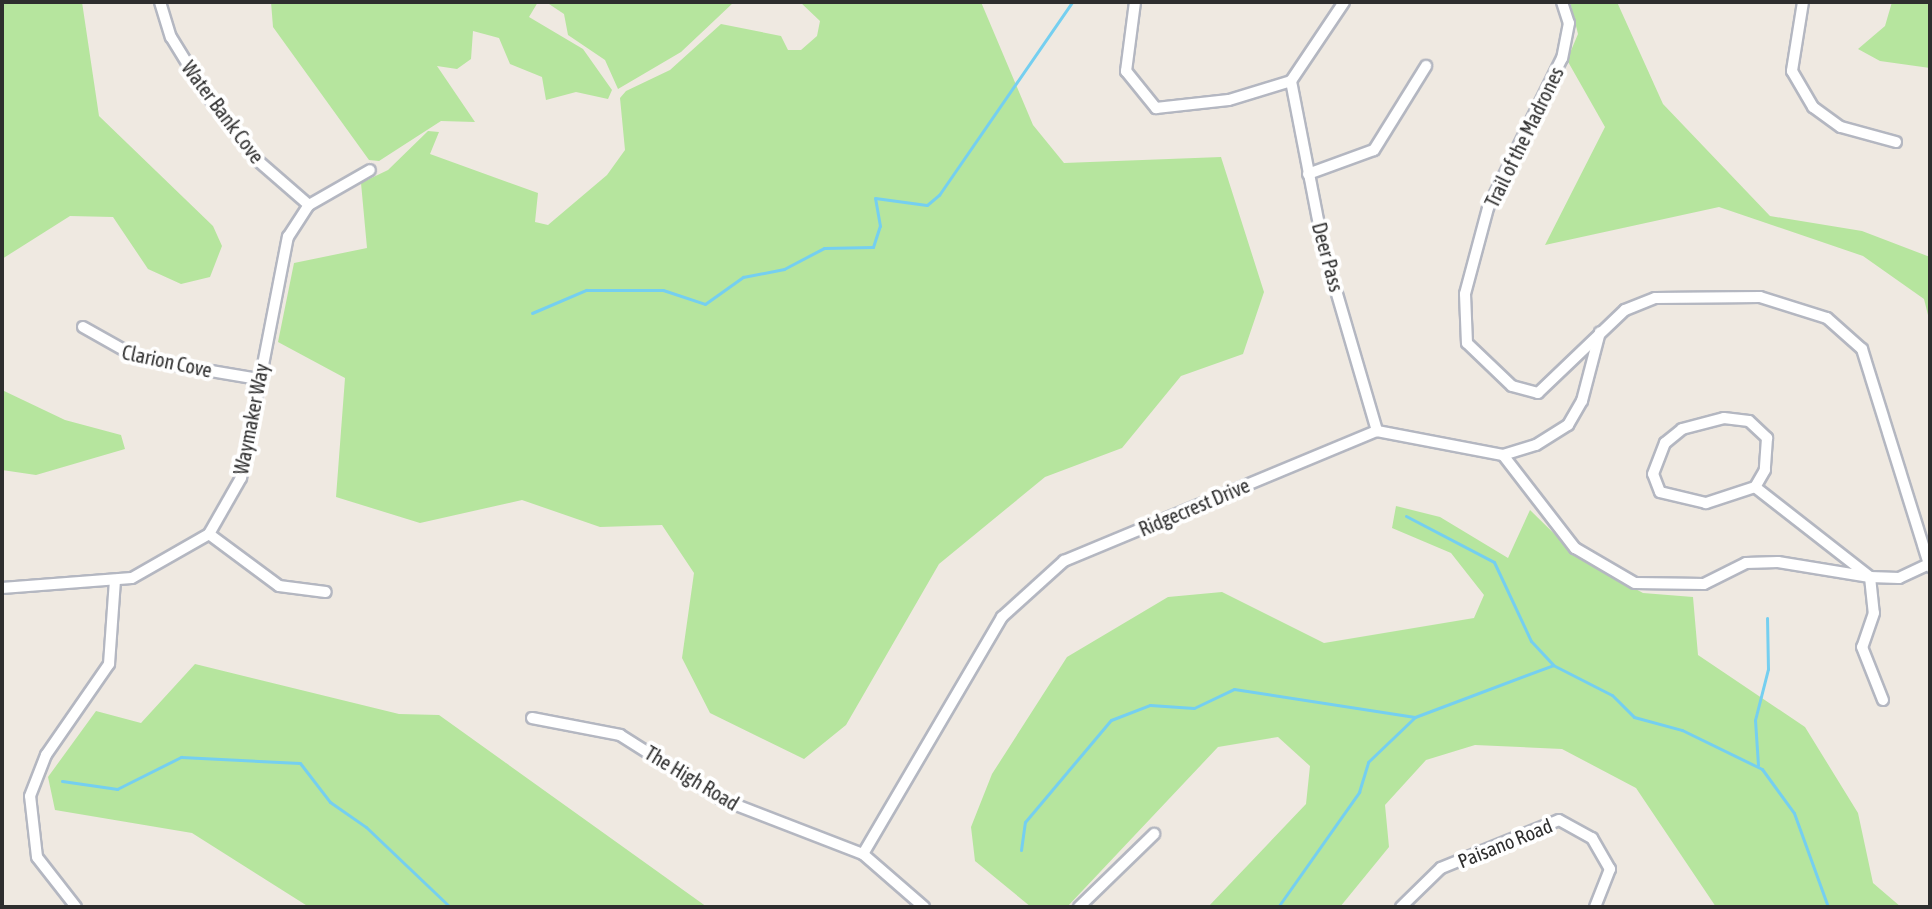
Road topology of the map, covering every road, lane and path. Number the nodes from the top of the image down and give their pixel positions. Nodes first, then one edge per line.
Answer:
1 (160, 2) edge
2 (1135, 2) edge
3 (1344, 2) edge
4 (1562, 2) edge
5 (1803, 2) edge
6 (1426, 66) dead end
7 (1291, 81) junction
8 (1896, 142) dead end
9 (370, 170) dead end
10 (1308, 174) junction
11 (309, 205) junction
12 (83, 327) dead end
13 (1600, 332) junction
14 (258, 379) junction
15 (1377, 431) junction
16 (1503, 455) junction
17 (1755, 487) junction
18 (209, 534) junction
19 (1928, 566) edge
20 (1870, 577) junction
21 (115, 581) junction
22 (2, 588) edge
23 (326, 592) dead end
24 (1883, 700) dead end
25 (532, 718) dead end
26 (1154, 834) dead end
27 (863, 854) junction
28 (76, 907) edge
29 (924, 907) edge
30 (1079, 907) edge
31 (1401, 907) edge
32 (1595, 907) edge

1 - 11 street, Water Bank Cove
2 - 7 street
3 - 7 street
4 - 13 street, Trail of the Madrones
5 - 8 street
6 - 10 street
7 - 10 street, Deer Pass
9 - 11 street, Waymaker Way
10 - 15 street, Deer Pass
11 - 14 street, Waymaker Way
12 - 14 street, Clarion Cove
13 - 16 street
13 - 19 street, Trail of the Madrones
14 - 18 street, Waymaker Way
15 - 16 street
15 - 27 street, Ridgecrest Drive
16 - 20 street
17 - 17 street
17 - 20 street
18 - 21 street, Waymaker Way
18 - 23 street
19 - 20 street
20 - 24 street
21 - 22 street, Waymaker Way
21 - 28 street
25 - 27 street, The High Road
26 - 30 street
27 - 29 street, The High Road
31 - 32 street, Paisano Road

